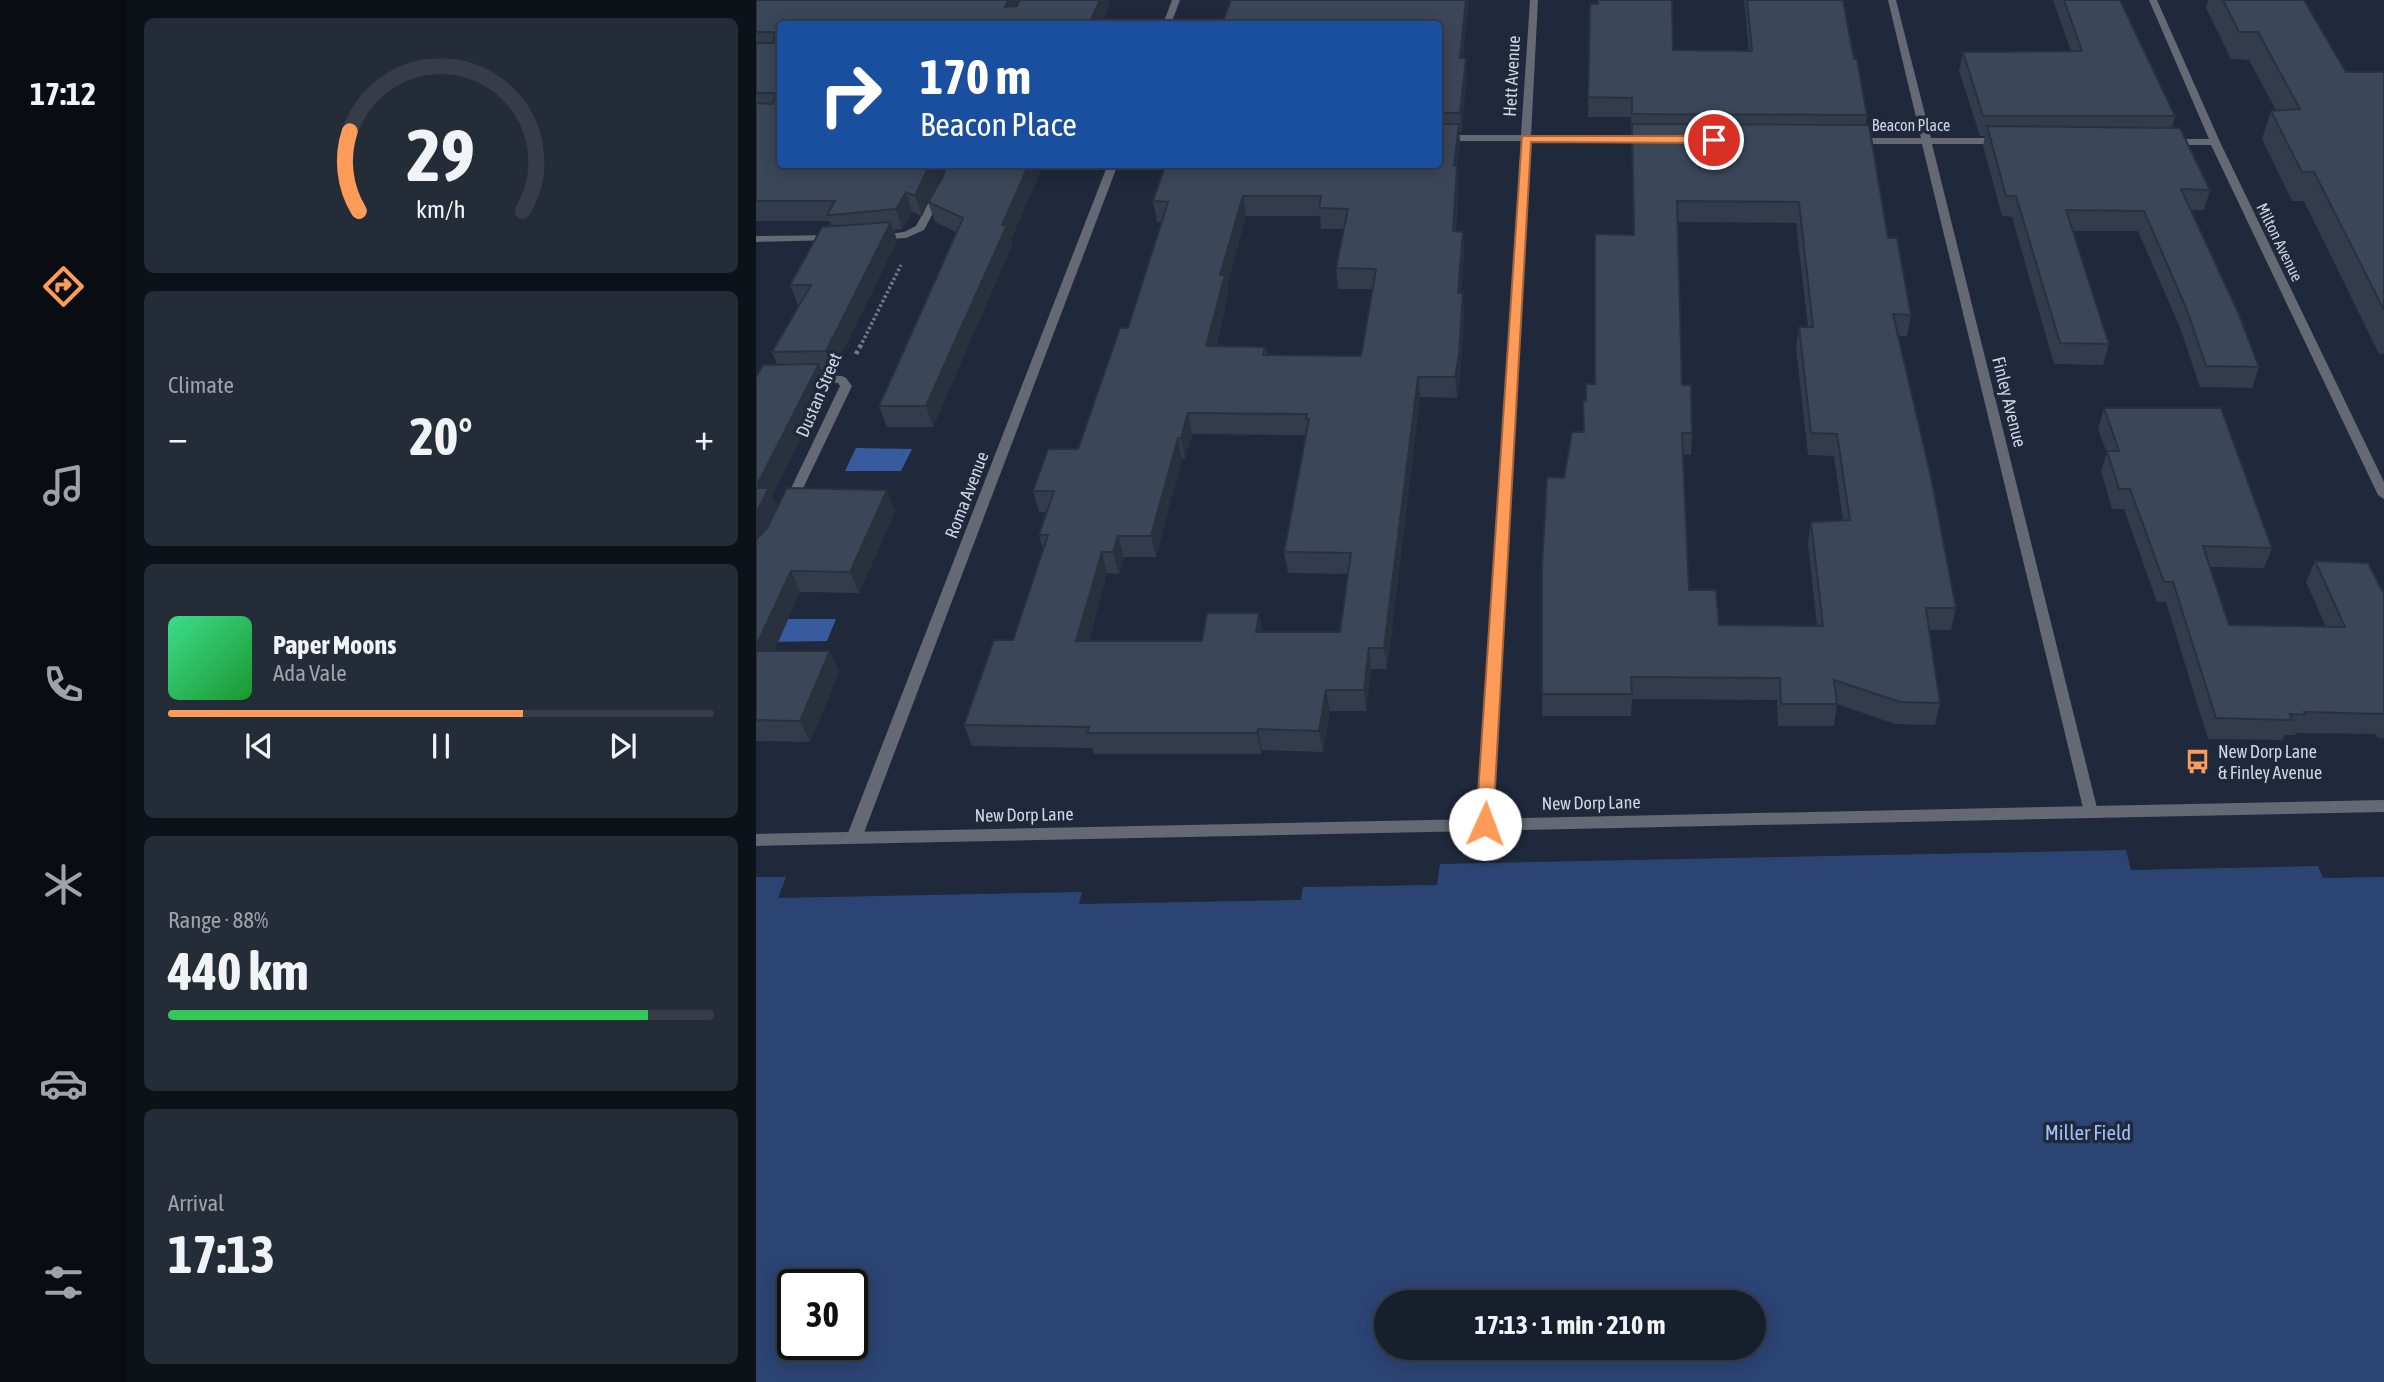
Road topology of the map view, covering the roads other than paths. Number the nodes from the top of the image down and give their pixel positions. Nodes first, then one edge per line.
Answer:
1 (1176, 0) edge
2 (1534, 0) edge
3 (1892, 0) edge
4 (2153, 0) edge
5 (1168, 21) edge
6 (1442, 138) edge
7 (1526, 139) junction
8 (1660, 139) edge
9 (1847, 141) edge
10 (1926, 141) junction
11 (2014, 141) edge
12 (2159, 142) edge
13 (2215, 142) junction
14 (952, 168) edge
15 (1111, 168) edge
16 (850, 238) edge
17 (863, 238) edge
18 (756, 239) edge
19 (793, 378) edge
20 (2384, 495) edge
21 (780, 523) edge
22 (2384, 806) edge
23 (2091, 812) junction
24 (1485, 824) junction
25 (854, 838) junction
26 (756, 839) edge

1 - 5 street
2 - 7 street, Hett Avenue
3 - 10 street, Finley Avenue
4 - 13 street, Milton Avenue
6 - 7 street
7 - 8 street
7 - 24 street, Hett Avenue
9 - 10 street, Beacon Place
10 - 11 street, Beacon Place
10 - 23 street, Finley Avenue
12 - 13 street
13 - 20 street, Milton Avenue
14 - 17 street
15 - 25 street, Roma Avenue
16 - 18 street
19 - 21 street, Dustan Street
22 - 23 street, New Dorp Lane
23 - 24 street, New Dorp Lane
24 - 25 street, New Dorp Lane
25 - 26 street, New Dorp Lane

